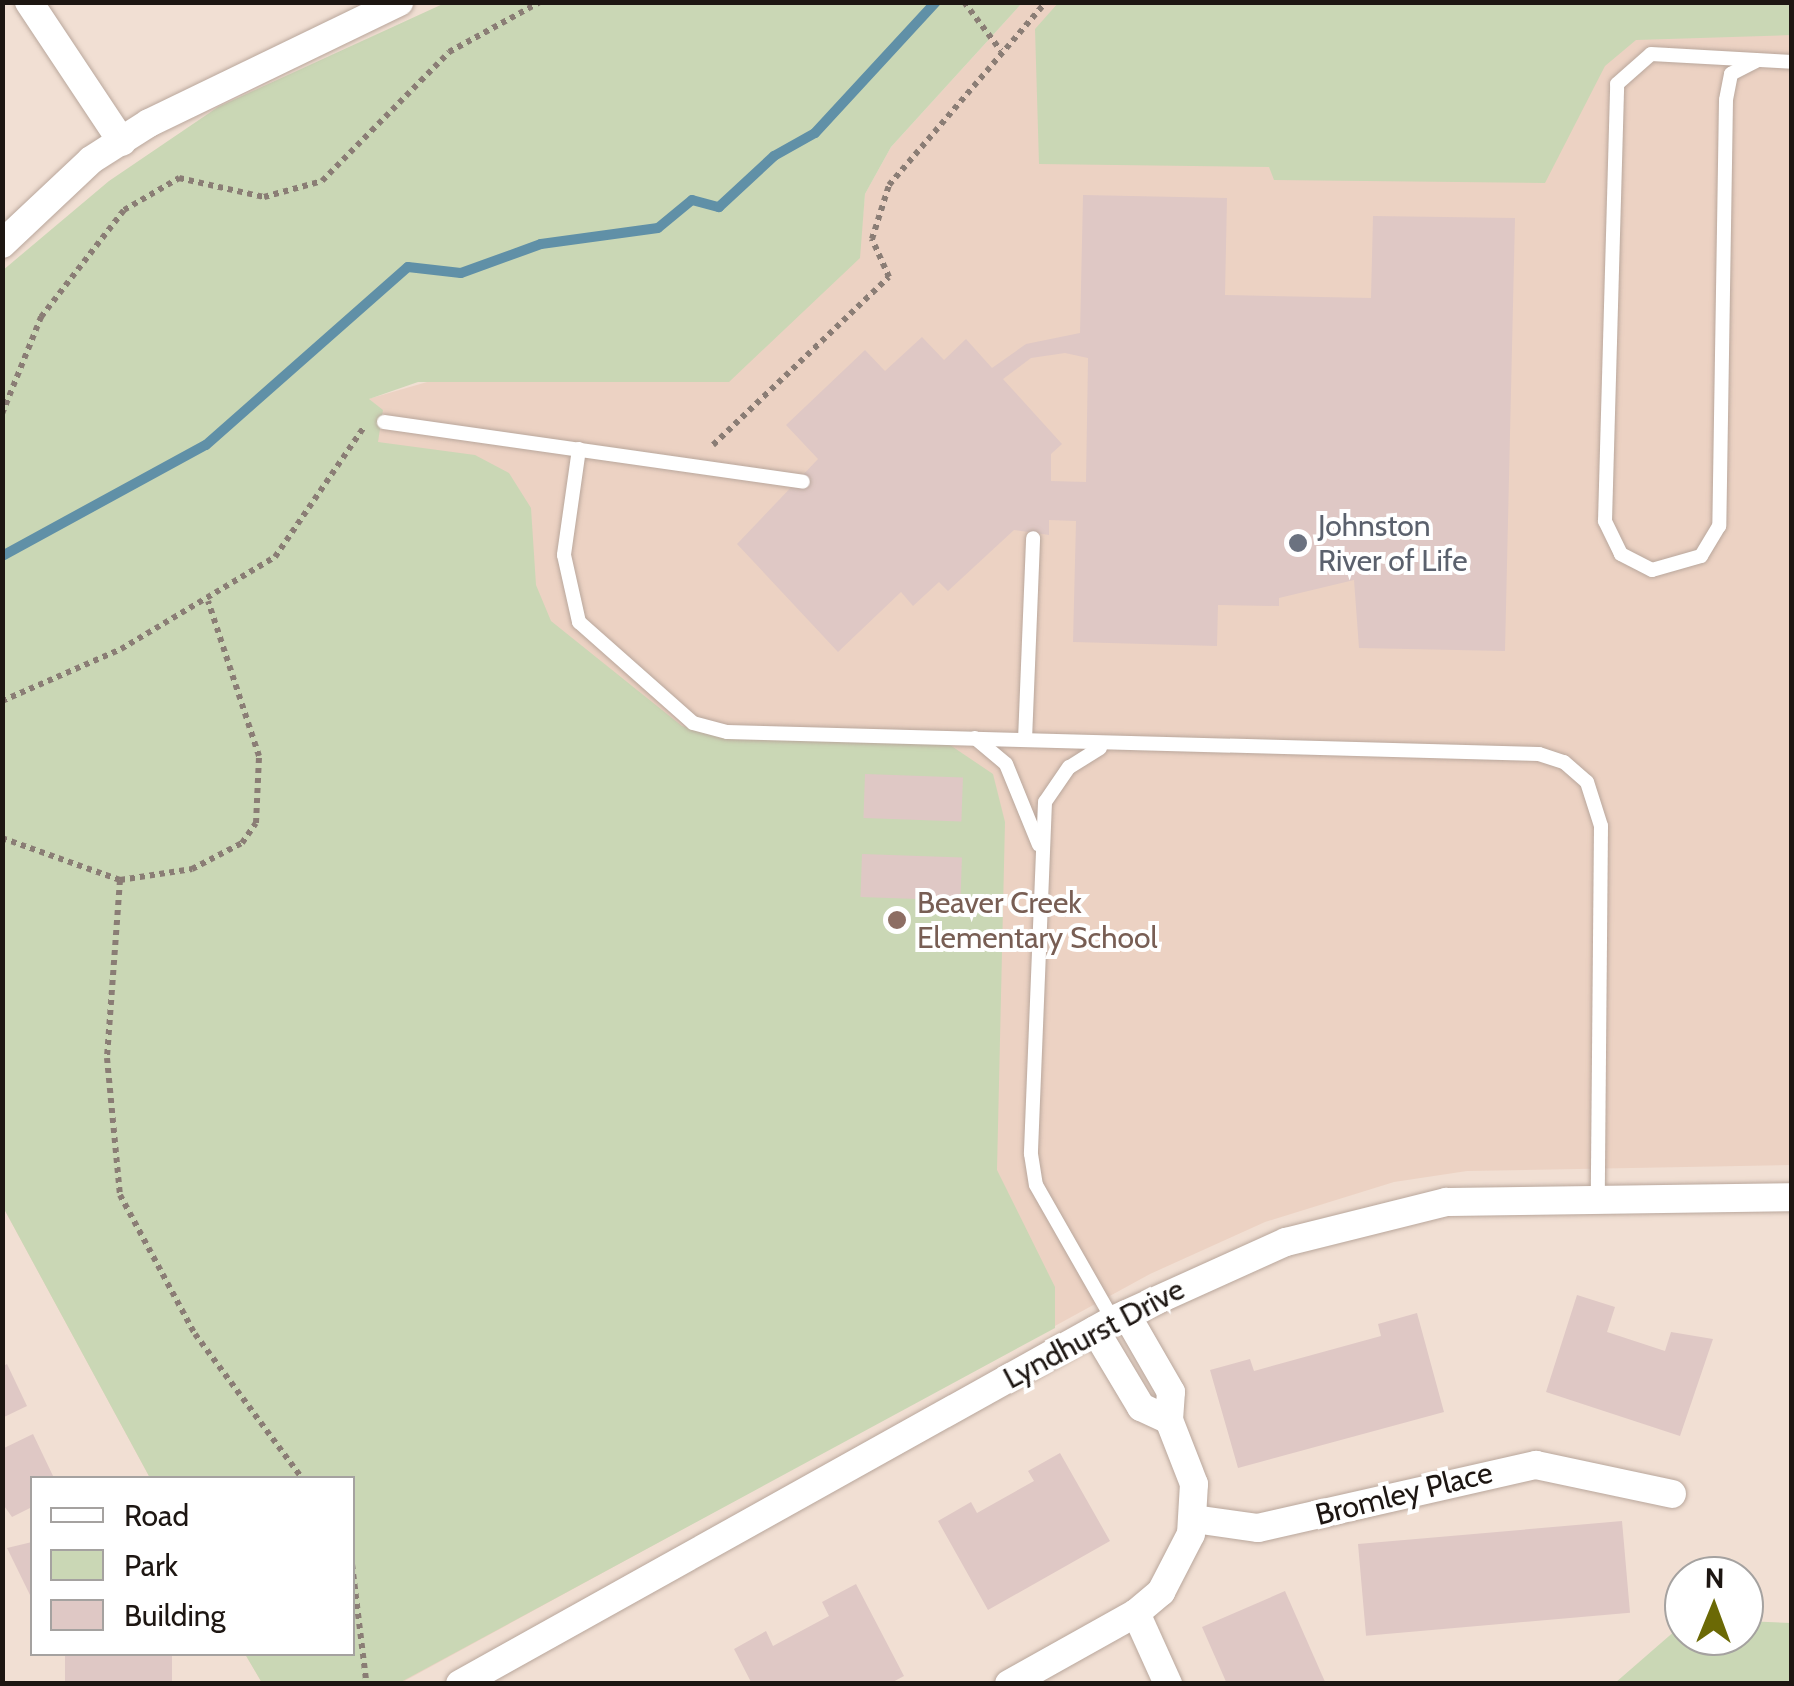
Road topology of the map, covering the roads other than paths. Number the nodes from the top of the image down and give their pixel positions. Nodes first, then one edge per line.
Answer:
1 (29, 2) edge
2 (399, 2) edge
3 (1756, 62) junction
4 (1792, 62) edge
5 (122, 142) junction
6 (2, 244) edge
7 (384, 422) road end
8 (579, 449) junction
9 (803, 482) dead end
10 (1033, 538) dead end
11 (972, 737) junction
12 (1025, 740) junction
13 (1106, 745) junction
14 (1040, 846) junction
15 (1598, 1194) junction
16 (1792, 1197) edge
17 (1111, 1322) junction
18 (1672, 1494) dead end
19 (1194, 1519) junction
20 (1136, 1613) junction
21 (460, 1684) edge
22 (1009, 1684) edge
23 (1168, 1684) edge

1 - 5 street
2 - 5 street
3 - 3 lane
3 - 4 lane
5 - 6 street
7 - 8 lane
8 - 9 lane
8 - 11 lane
10 - 12 lane
11 - 12 lane
11 - 14 lane
12 - 13 lane
13 - 14 lane
13 - 15 lane
14 - 17 lane
15 - 16 street, Lyndhurst Drive
15 - 17 street, Lyndhurst Drive
17 - 19 street
17 - 21 street, Lyndhurst Drive
18 - 19 street, Bromley Place
19 - 20 street
20 - 22 street
20 - 23 street

